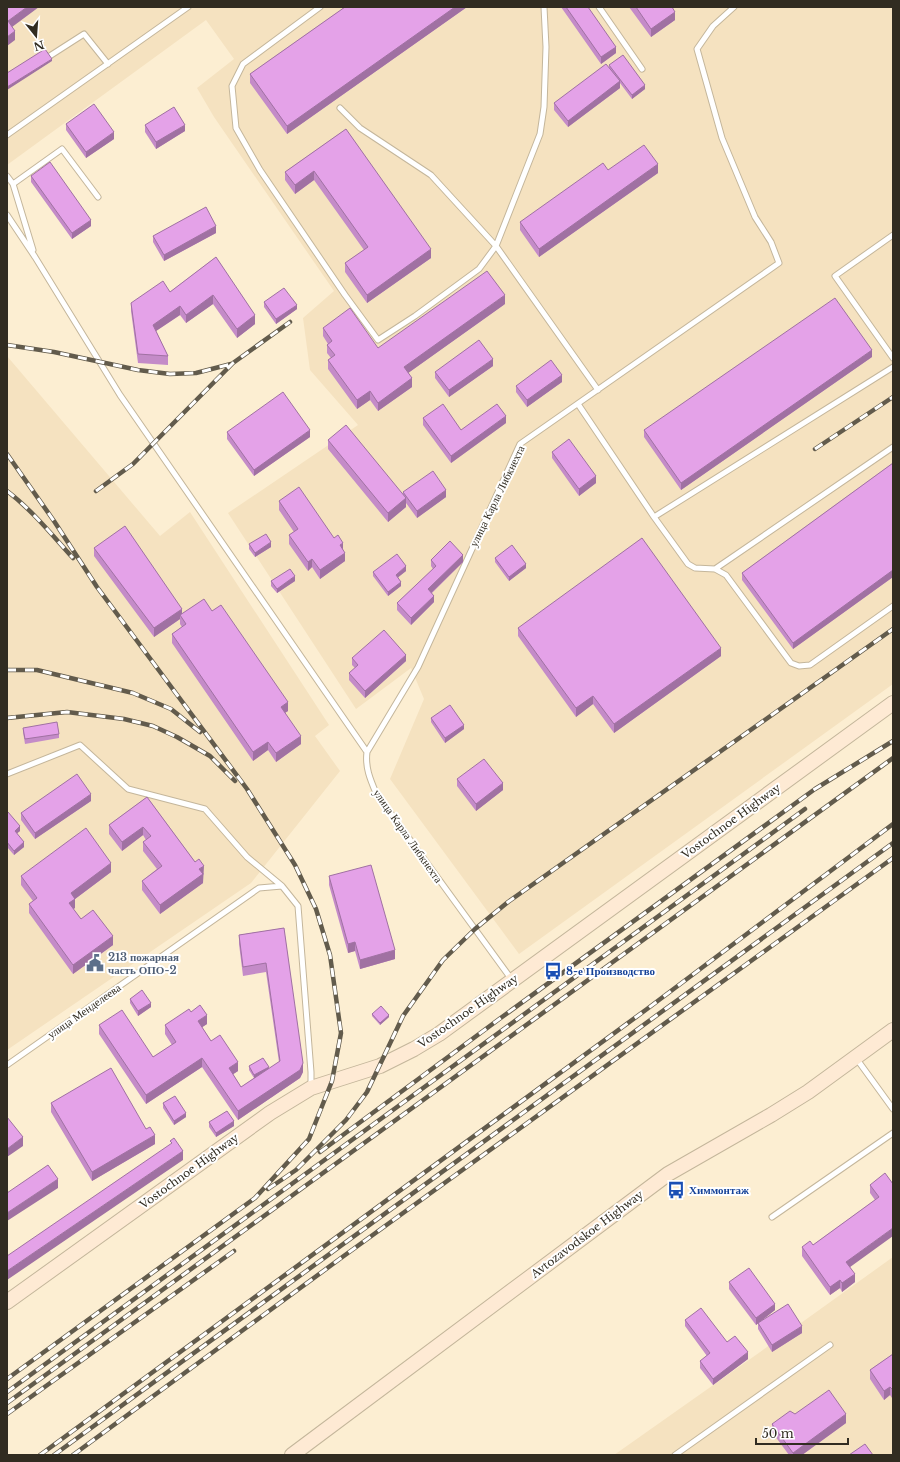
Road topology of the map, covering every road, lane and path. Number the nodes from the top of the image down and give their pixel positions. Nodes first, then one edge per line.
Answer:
1 (188, 7) edge
2 (320, 7) edge
3 (544, 7) edge
4 (599, 7) edge
5 (734, 7) edge
6 (39, 62) edge
7 (108, 64) junction
8 (642, 69) dead end
9 (340, 108) dead end
10 (7, 135) edge
11 (7, 176) edge
12 (13, 184) junction
13 (98, 197) dead end
14 (7, 215) edge
15 (893, 235) edge
16 (496, 246) junction
17 (35, 257) junction
18 (893, 358) edge
19 (893, 367) edge
20 (598, 390) junction
21 (578, 404) junction
22 (893, 447) edge
23 (654, 517) junction
24 (715, 569) junction
25 (893, 606) edge
26 (893, 703) edge
27 (367, 752) junction
28 (7, 774) edge
29 (282, 886) junction
30 (513, 980) junction
31 (893, 1030) edge
32 (856, 1057) junction
33 (7, 1065) edge
34 (311, 1088) junction
35 (893, 1109) edge
36 (893, 1133) edge
37 (772, 1217) dead end
38 (7, 1302) edge
39 (830, 1345) dead end
40 (292, 1455) edge
41 (675, 1455) edge

1 - 7 lane
2 - 16 lane
3 - 16 lane
4 - 8 lane
5 - 20 lane, улица Карла Либкнехта
6 - 7 lane
7 - 10 lane
9 - 16 lane
11 - 12 lane
12 - 13 lane
12 - 17 lane
14 - 17 lane
15 - 18 lane
16 - 20 lane
17 - 27 lane
19 - 23 lane
20 - 21 lane, улица Карла Либкнехта
21 - 23 lane
21 - 27 lane, улица Карла Либкнехта
22 - 24 lane
23 - 24 lane
24 - 25 lane
26 - 30 street, Vostochnoe Highway
27 - 30 lane, улица Карла Либкнехта
28 - 29 lane
29 - 33 lane, улица Менделеева
29 - 34 lane
30 - 34 street, Vostochnoe Highway
31 - 32 street, Avtozavodskoe Highway
32 - 35 lane
32 - 40 street, Avtozavodskoe Highway
34 - 38 street, Vostochnoe Highway
36 - 37 lane
39 - 41 lane

